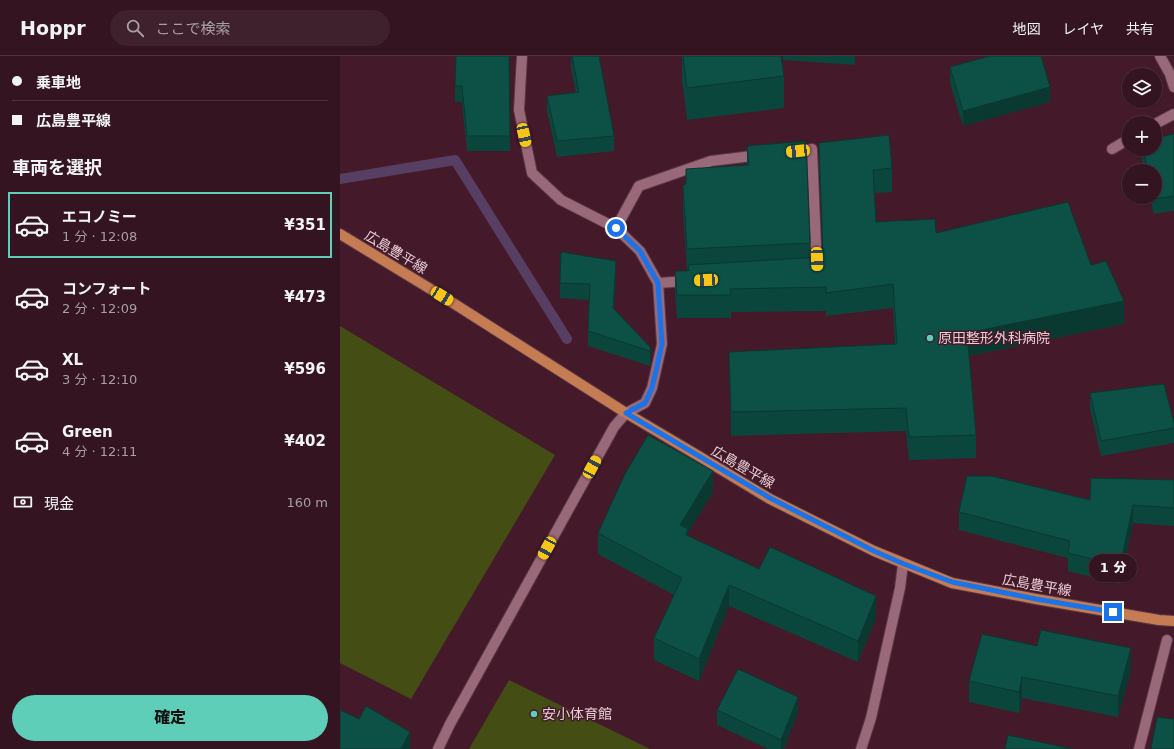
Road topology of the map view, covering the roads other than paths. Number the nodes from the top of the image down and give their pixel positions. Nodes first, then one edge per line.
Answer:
1 (522, 56) edge
2 (1160, 56) edge
3 (1172, 72) edge
4 (1174, 87) edge
5 (1174, 114) edge
6 (1162, 120) edge
7 (1122, 143) edge
8 (1112, 149) dead end
9 (616, 228) junction
10 (340, 234) edge
11 (809, 275) edge
12 (698, 281) edge
13 (658, 283) junction
14 (626, 413) junction
15 (904, 564) junction
16 (1174, 621) edge
17 (1167, 640) dead end
18 (438, 749) edge
19 (861, 749) edge
20 (1139, 749) edge

1 - 9 street
2 - 3 street
3 - 4 street
5 - 6 street
7 - 8 street
9 - 11 street
9 - 13 street
10 - 14 main road, 広島豊平線
12 - 13 street
13 - 14 street
14 - 15 main road, 広島豊平線
14 - 18 street
15 - 16 main road, 広島豊平線
15 - 19 street
17 - 20 street

